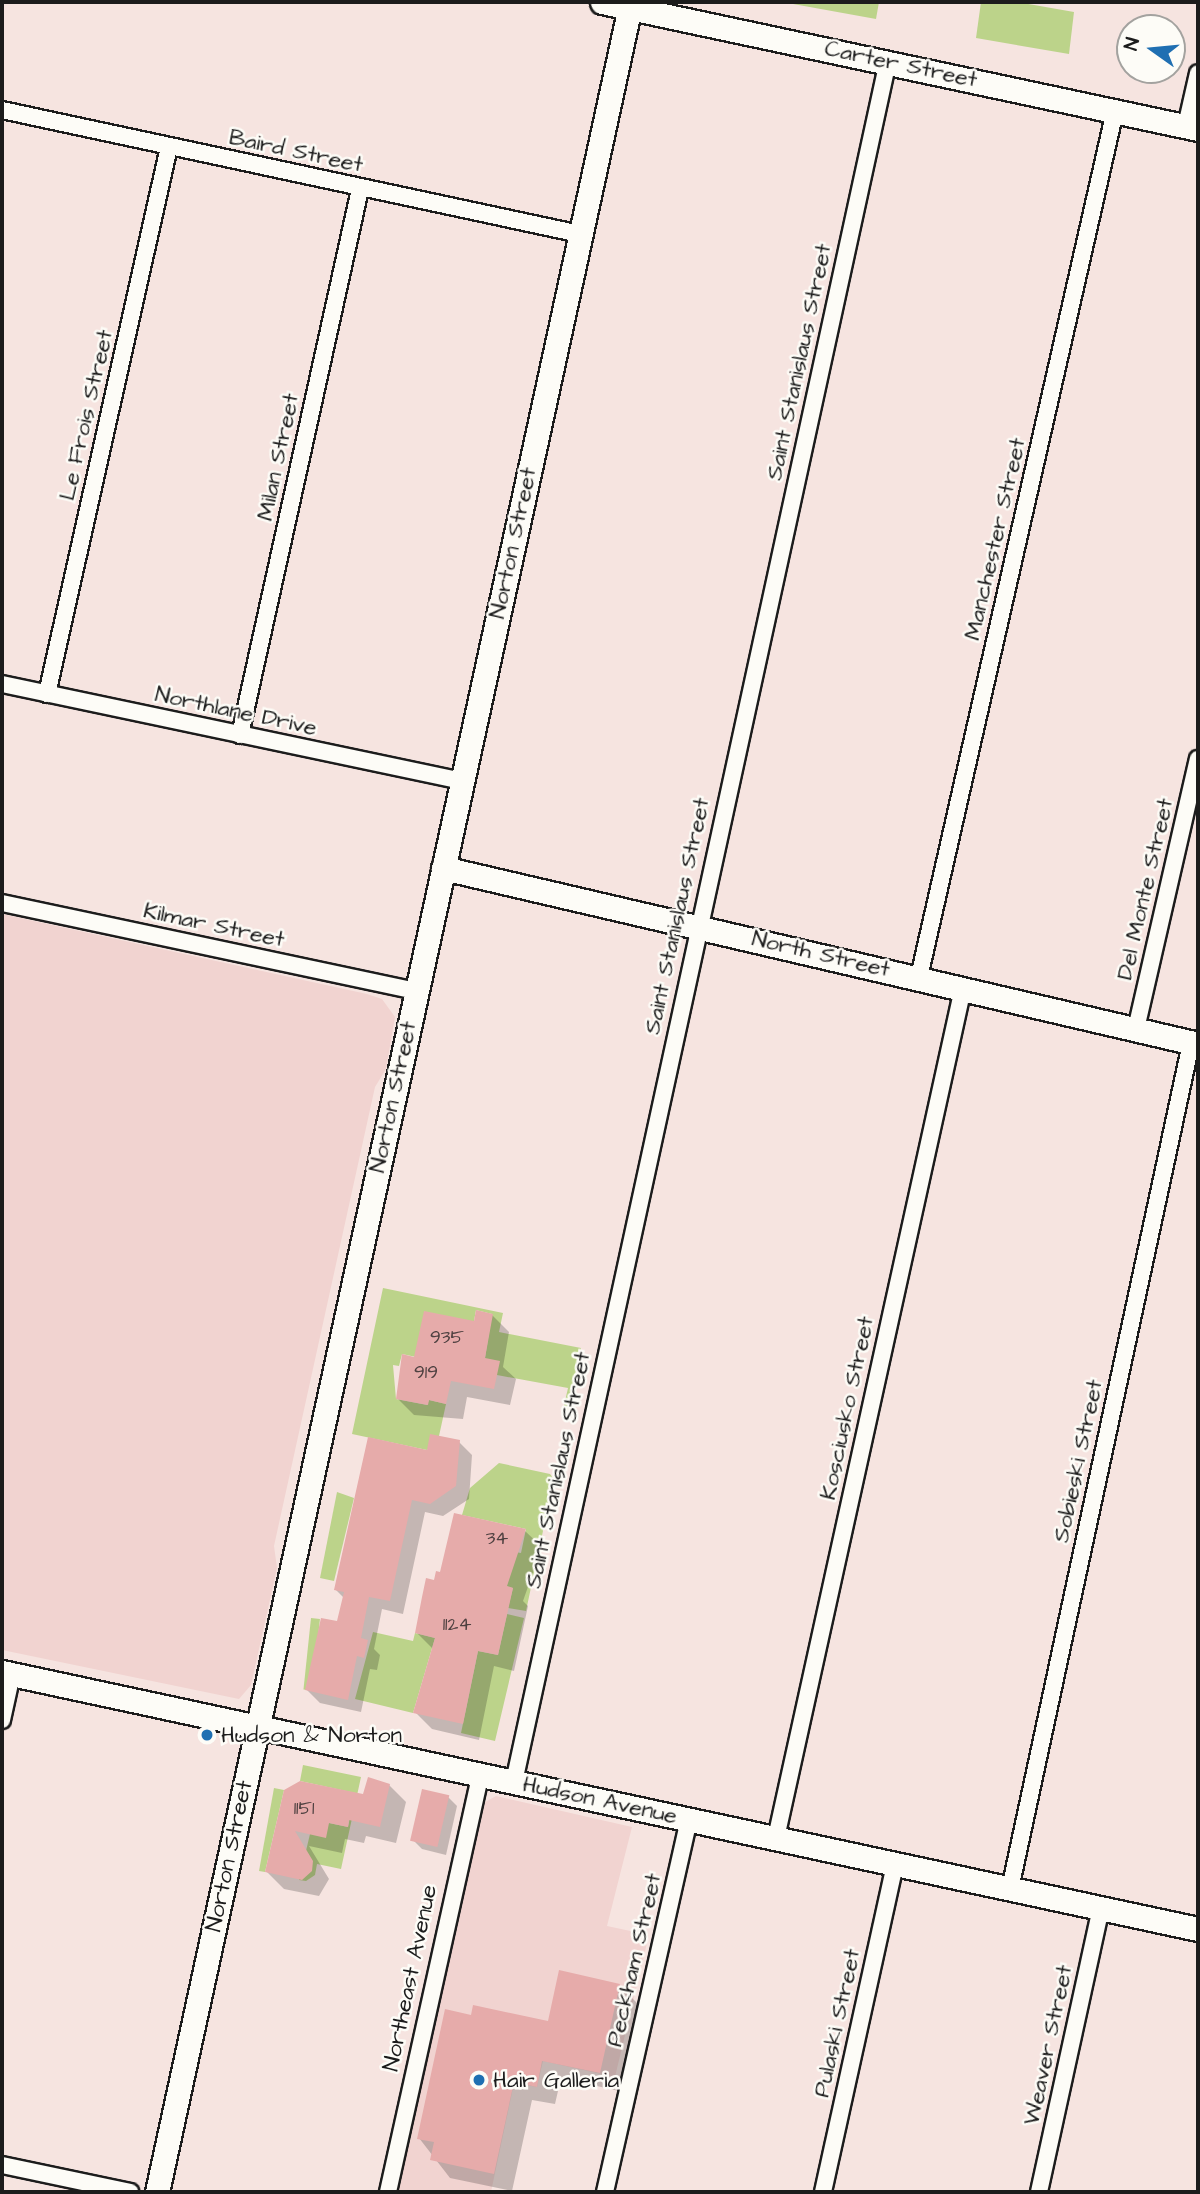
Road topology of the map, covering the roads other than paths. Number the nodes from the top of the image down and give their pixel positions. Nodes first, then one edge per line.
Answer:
1 (602, 2) edge
2 (630, 5) edge
3 (888, 61) junction
4 (1198, 73) edge
5 (2, 110) edge
6 (1115, 111) junction
7 (1192, 128) edge
8 (169, 147) junction
9 (360, 189) junction
10 (580, 234) junction
11 (2, 684) edge
12 (47, 694) junction
13 (240, 735) junction
14 (1198, 759) edge
15 (461, 781) junction
16 (443, 868) junction
17 (2, 903) edge
18 (698, 925) junction
19 (919, 977) junction
20 (963, 988) junction
21 (416, 991) junction
22 (1136, 1029) junction
23 (1195, 1043) edge
24 (7, 1673) edge
25 (2, 1720) edge
26 (256, 1727) junction
27 (481, 1774) junction
28 (514, 1782) junction
29 (688, 1819) junction
30 (776, 1838) junction
31 (895, 1864) junction
32 (1010, 1889) junction
33 (1101, 1908) junction
34 (1198, 1929) edge
35 (2, 2165) edge
36 (130, 2192) edge
37 (158, 2192) edge
38 (388, 2192) edge
39 (605, 2192) edge
40 (823, 2192) edge
41 (1039, 2192) edge

1 - 2 main road, Carter Street
2 - 3 main road, Carter Street
2 - 10 main road, Norton Street
3 - 6 main road, Carter Street
3 - 18 street, Saint Stanislaus Street
4 - 7 street
5 - 8 street, Baird Street
6 - 7 main road, Carter Street
6 - 19 street, Manchester Street
8 - 9 street, Baird Street
8 - 12 street, Le Frois Street
9 - 10 street, Baird Street
9 - 13 street, Milan Street
10 - 15 main road, Norton Street
11 - 12 street, Northlane Drive
12 - 13 street, Northlane Drive
13 - 15 street, Northlane Drive
14 - 22 street, Del Monte Street
15 - 16 main road, Norton Street
16 - 18 main road, North Street
16 - 21 main road, Norton Street
17 - 21 street, Kilmar Street
18 - 19 main road, North Street
18 - 28 street, Saint Stanislaus Street
19 - 20 main road, North Street
20 - 22 main road, North Street
20 - 30 street, Kosciusko Street
21 - 26 main road, Norton Street
22 - 23 main road, North Street
23 - 32 street, Sobieski Street
24 - 25 street
24 - 26 main road, Hudson Avenue
26 - 27 main road, Hudson Avenue
26 - 37 main road, Norton Street
27 - 28 main road, Hudson Avenue
27 - 38 street, Northeast Avenue
28 - 29 main road, Hudson Avenue
29 - 30 main road, Hudson Avenue
29 - 39 street, Peckham Street
30 - 31 main road, Hudson Avenue
31 - 32 main road, Hudson Avenue
31 - 40 street, Pulaski Street
32 - 33 main road, Hudson Avenue
33 - 34 main road, Hudson Avenue
33 - 41 street, Weaver Street
35 - 36 street

